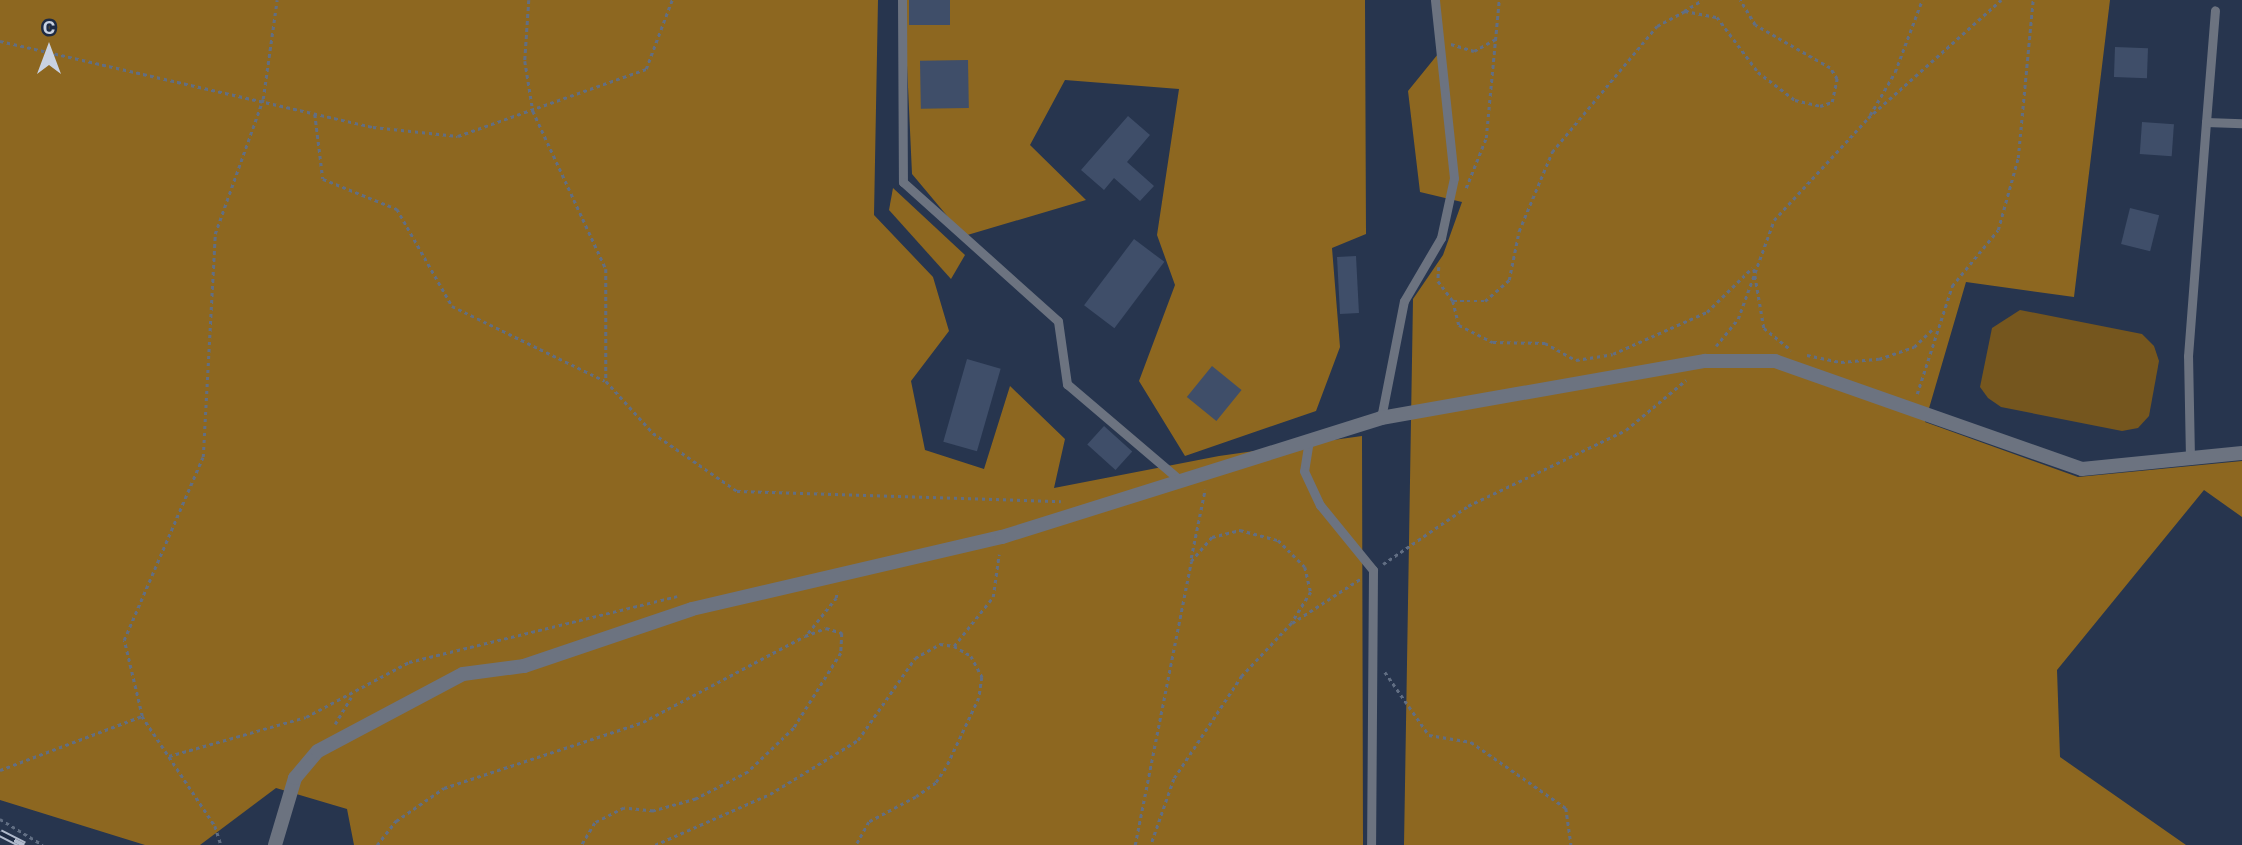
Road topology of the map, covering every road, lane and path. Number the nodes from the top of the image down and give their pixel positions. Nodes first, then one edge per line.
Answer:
1 (277, 0) edge
2 (529, 0) edge
3 (672, 0) edge
4 (902, 0) edge
5 (1436, 0) edge
6 (1499, 0) edge
7 (1702, 0) edge
8 (1740, 0) edge
9 (1922, 0) edge
10 (2001, 0) edge
11 (2033, 0) edge
12 (2215, 10) dead end
13 (1673, 17) junction
14 (1496, 39) junction
15 (1441, 40) junction
16 (0, 41) edge
17 (264, 99) junction
18 (533, 111) junction
19 (315, 114) junction
20 (1868, 118) junction
21 (2206, 122) junction
22 (2242, 123) edge
23 (1461, 199) dead end
24 (1440, 258) dead end
25 (1754, 266) junction
26 (1453, 301) junction
27 (1936, 326) junction
28 (1705, 361) junction
29 (606, 382) junction
30 (1913, 410) junction
31 (1381, 418) junction
32 (1310, 440) junction
33 (2242, 453) edge
34 (2190, 458) junction
35 (1208, 472) junction
36 (1181, 481) junction
37 (1068, 502) dead end
38 (1002, 537) junction
39 (1191, 561) junction
40 (1373, 570) junction
41 (837, 575) junction
42 (680, 596) dead end
43 (1292, 623) junction
44 (806, 636) junction
45 (954, 646) junction
46 (1373, 655) junction
47 (142, 716) junction
48 (169, 756) junction
49 (0, 770) edge
50 (0, 819) edge
51 (43, 845) edge
52 (221, 845) edge
53 (275, 845) edge
54 (377, 845) edge
55 (582, 845) edge
56 (654, 845) edge
57 (856, 845) edge
58 (1135, 845) edge
59 (1152, 845) edge
60 (1371, 845) edge
61 (1571, 845) edge

1 - 17 path
2 - 18 path
3 - 18 path
4 - 36 lane
5 - 15 lane
6 - 14 path
7 - 13 path
8 - 13 path
9 - 20 path
10 - 20 path
11 - 27 path
12 - 21 lane
13 - 26 path
14 - 15 path
14 - 23 path
15 - 31 lane
16 - 17 path
17 - 19 path
17 - 47 path
18 - 19 path
18 - 29 path
19 - 29 path
20 - 25 path
21 - 22 lane
21 - 34 lane
24 - 26 path
25 - 26 path
25 - 27 path
25 - 28 path
27 - 30 path
28 - 30 street
28 - 31 street
28 - 40 path
29 - 37 path
30 - 34 street
31 - 32 street
32 - 35 street
32 - 40 lane
33 - 34 street
35 - 36 street
35 - 39 path
36 - 38 street
38 - 41 street
38 - 45 path
39 - 43 path
39 - 58 path
40 - 43 path
40 - 46 lane
41 - 44 path
41 - 53 street
42 - 48 path
43 - 59 path
44 - 54 path
44 - 55 path
45 - 56 path
45 - 57 path
46 - 60 lane
46 - 61 path
47 - 48 path
47 - 49 path
48 - 52 path
50 - 51 path

